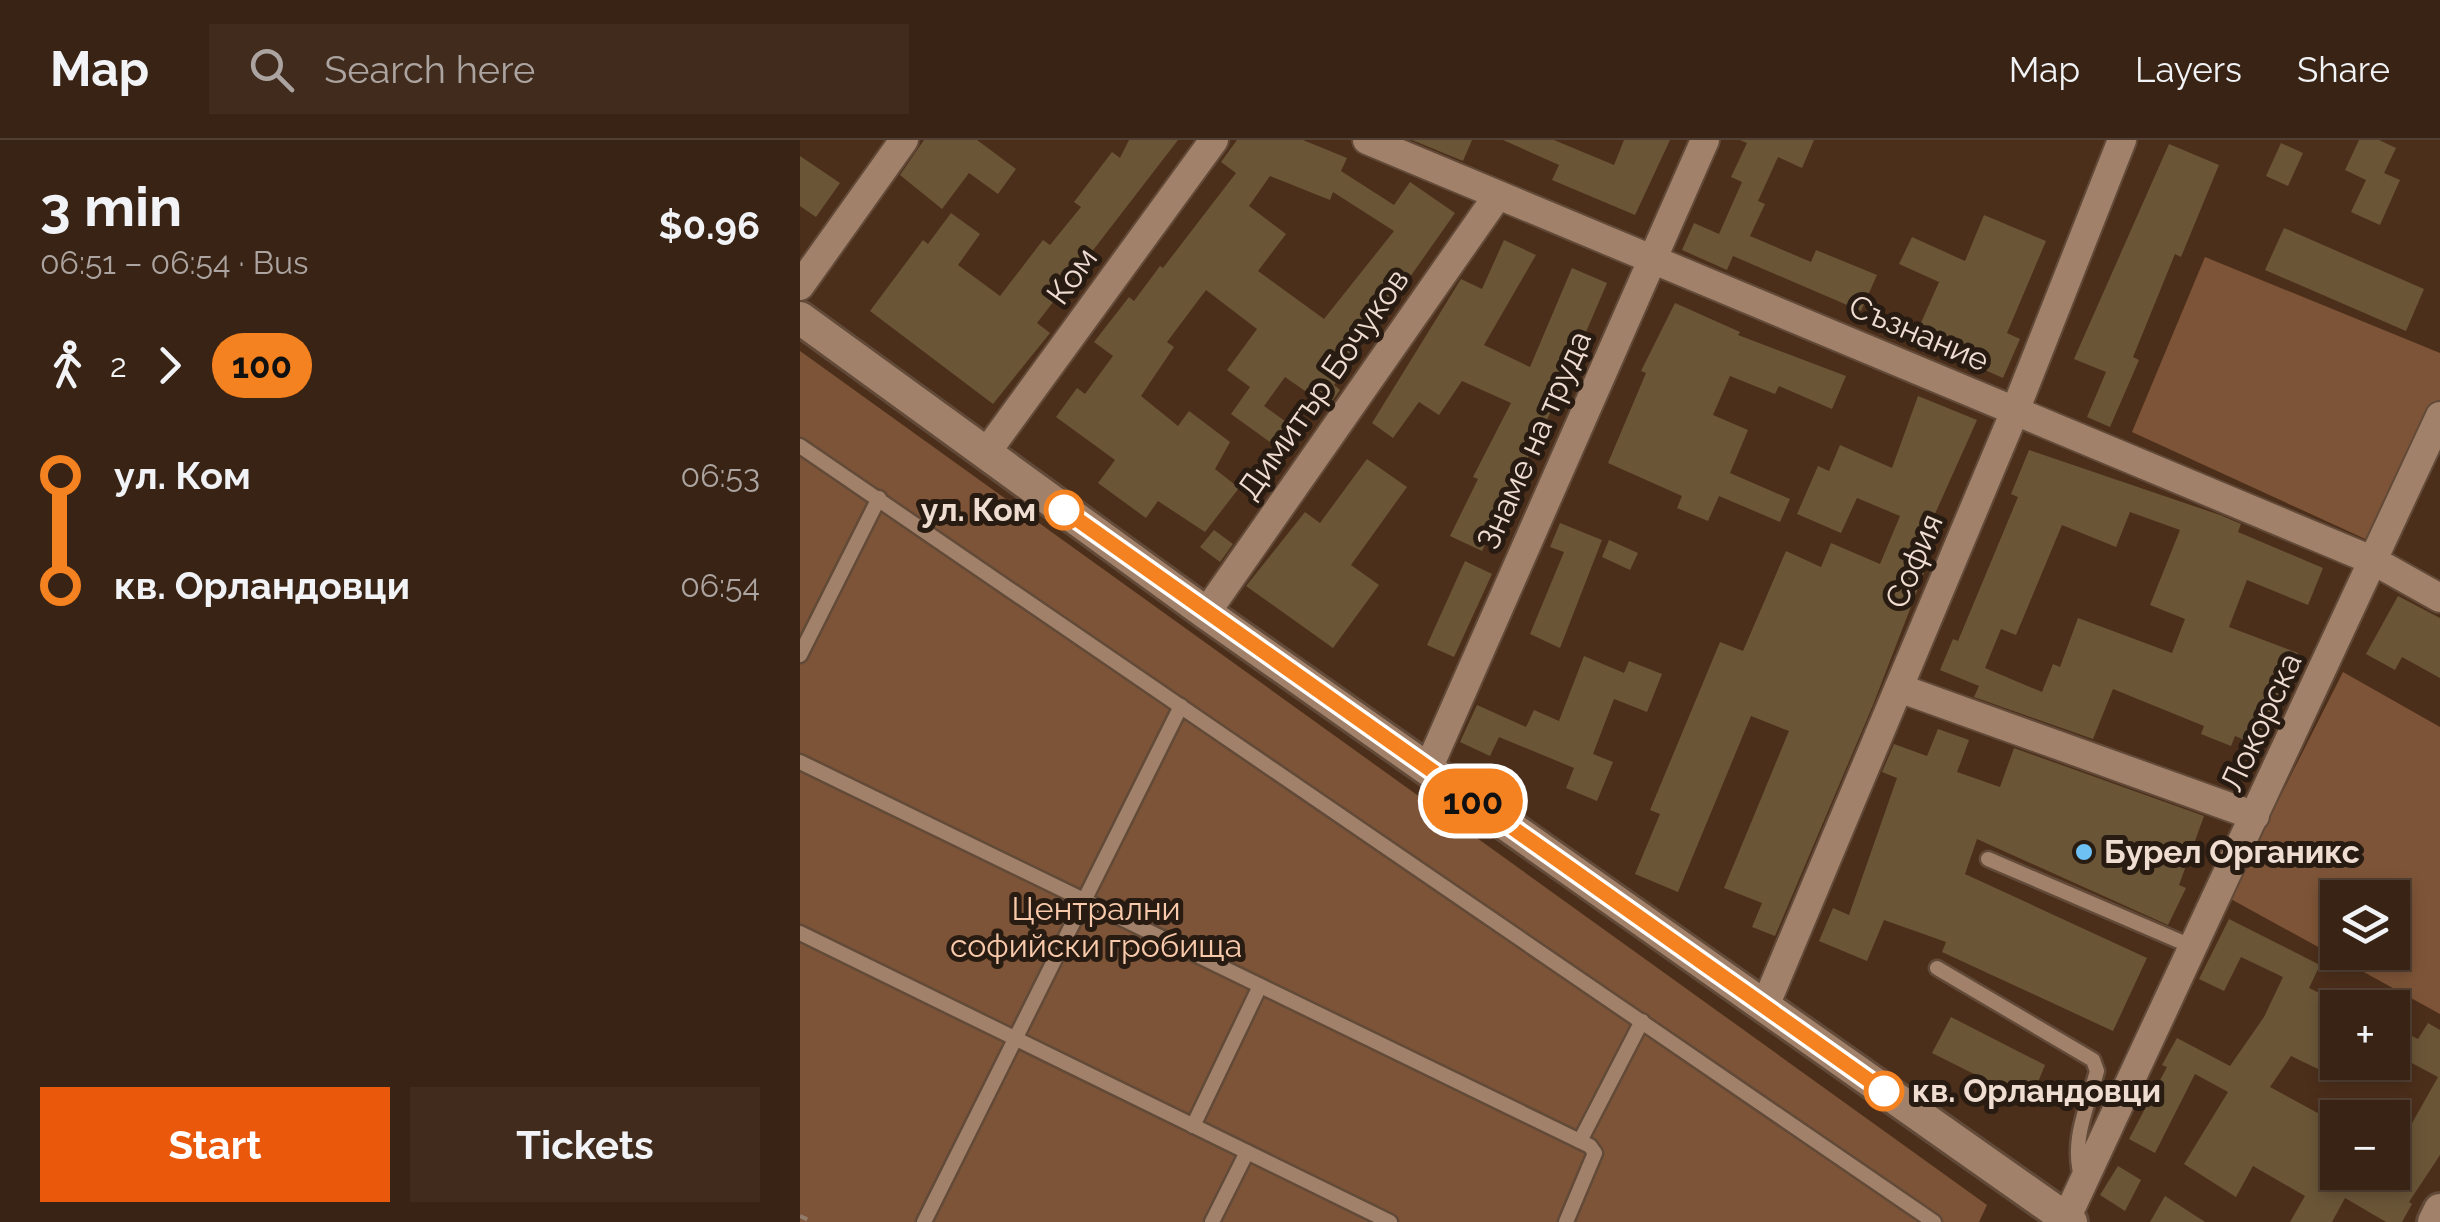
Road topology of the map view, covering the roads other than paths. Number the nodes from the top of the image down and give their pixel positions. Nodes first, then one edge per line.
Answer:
1 (904, 140) edge
2 (1214, 140) edge
3 (1367, 140) edge
4 (1705, 140) edge
5 (2122, 140) edge
6 (1498, 195) junction
7 (1652, 259) junction
8 (800, 286) edge
9 (800, 318) edge
10 (2016, 411) junction
11 (2440, 416) edge
12 (800, 446) edge
13 (986, 453) junction
14 (878, 498) junction
15 (2374, 561) junction
16 (2440, 598) edge
17 (1206, 613) junction
18 (800, 655) edge
19 (1898, 688) junction
20 (1182, 706) junction
21 (800, 762) edge
22 (1428, 769) junction
23 (2255, 816) junction
24 (1988, 859) dead end
25 (1084, 900) junction
26 (800, 933) edge
27 (2193, 947) junction
28 (1937, 968) dead end
29 (1260, 986) junction
30 (1765, 1006) junction
31 (1642, 1022) junction
32 (1015, 1039) junction
33 (1194, 1126) junction
34 (1580, 1141) junction
35 (1247, 1152) junction
36 (2083, 1183) junction
37 (2440, 1210) edge
38 (2068, 1221) edge
39 (924, 1222) edge
40 (1212, 1222) edge
41 (1390, 1222) edge
42 (1566, 1222) edge
43 (1934, 1222) edge
44 (2434, 1222) edge

1 - 8 street
2 - 13 street, Ком
3 - 6 street, Съзнание
4 - 7 street, Знаме на труда
5 - 10 street, София
6 - 7 street, Съзнание
6 - 17 street, Димитър Бочуков
7 - 10 street, Съзнание
7 - 22 street, Знаме на труда
9 - 13 street
10 - 15 street, Съзнание
10 - 19 street, София
11 - 15 street, Локорска
12 - 14 lane
13 - 17 street
14 - 18 lane
14 - 20 lane
15 - 16 street, Съзнание
15 - 23 street, Локорска
17 - 22 street
19 - 23 street
19 - 30 street, София
20 - 25 lane
20 - 31 lane
21 - 25 lane
22 - 30 street
23 - 27 street, Локорска
24 - 27 lane
25 - 29 lane
25 - 32 lane
26 - 32 lane
27 - 36 street, Локорска
28 - 36 lane
29 - 33 lane
29 - 34 lane
30 - 38 street
31 - 34 lane
31 - 43 lane
32 - 33 lane
32 - 39 lane
33 - 35 lane
34 - 42 lane
35 - 40 lane
35 - 41 lane
36 - 38 street, Локорска
37 - 44 street

